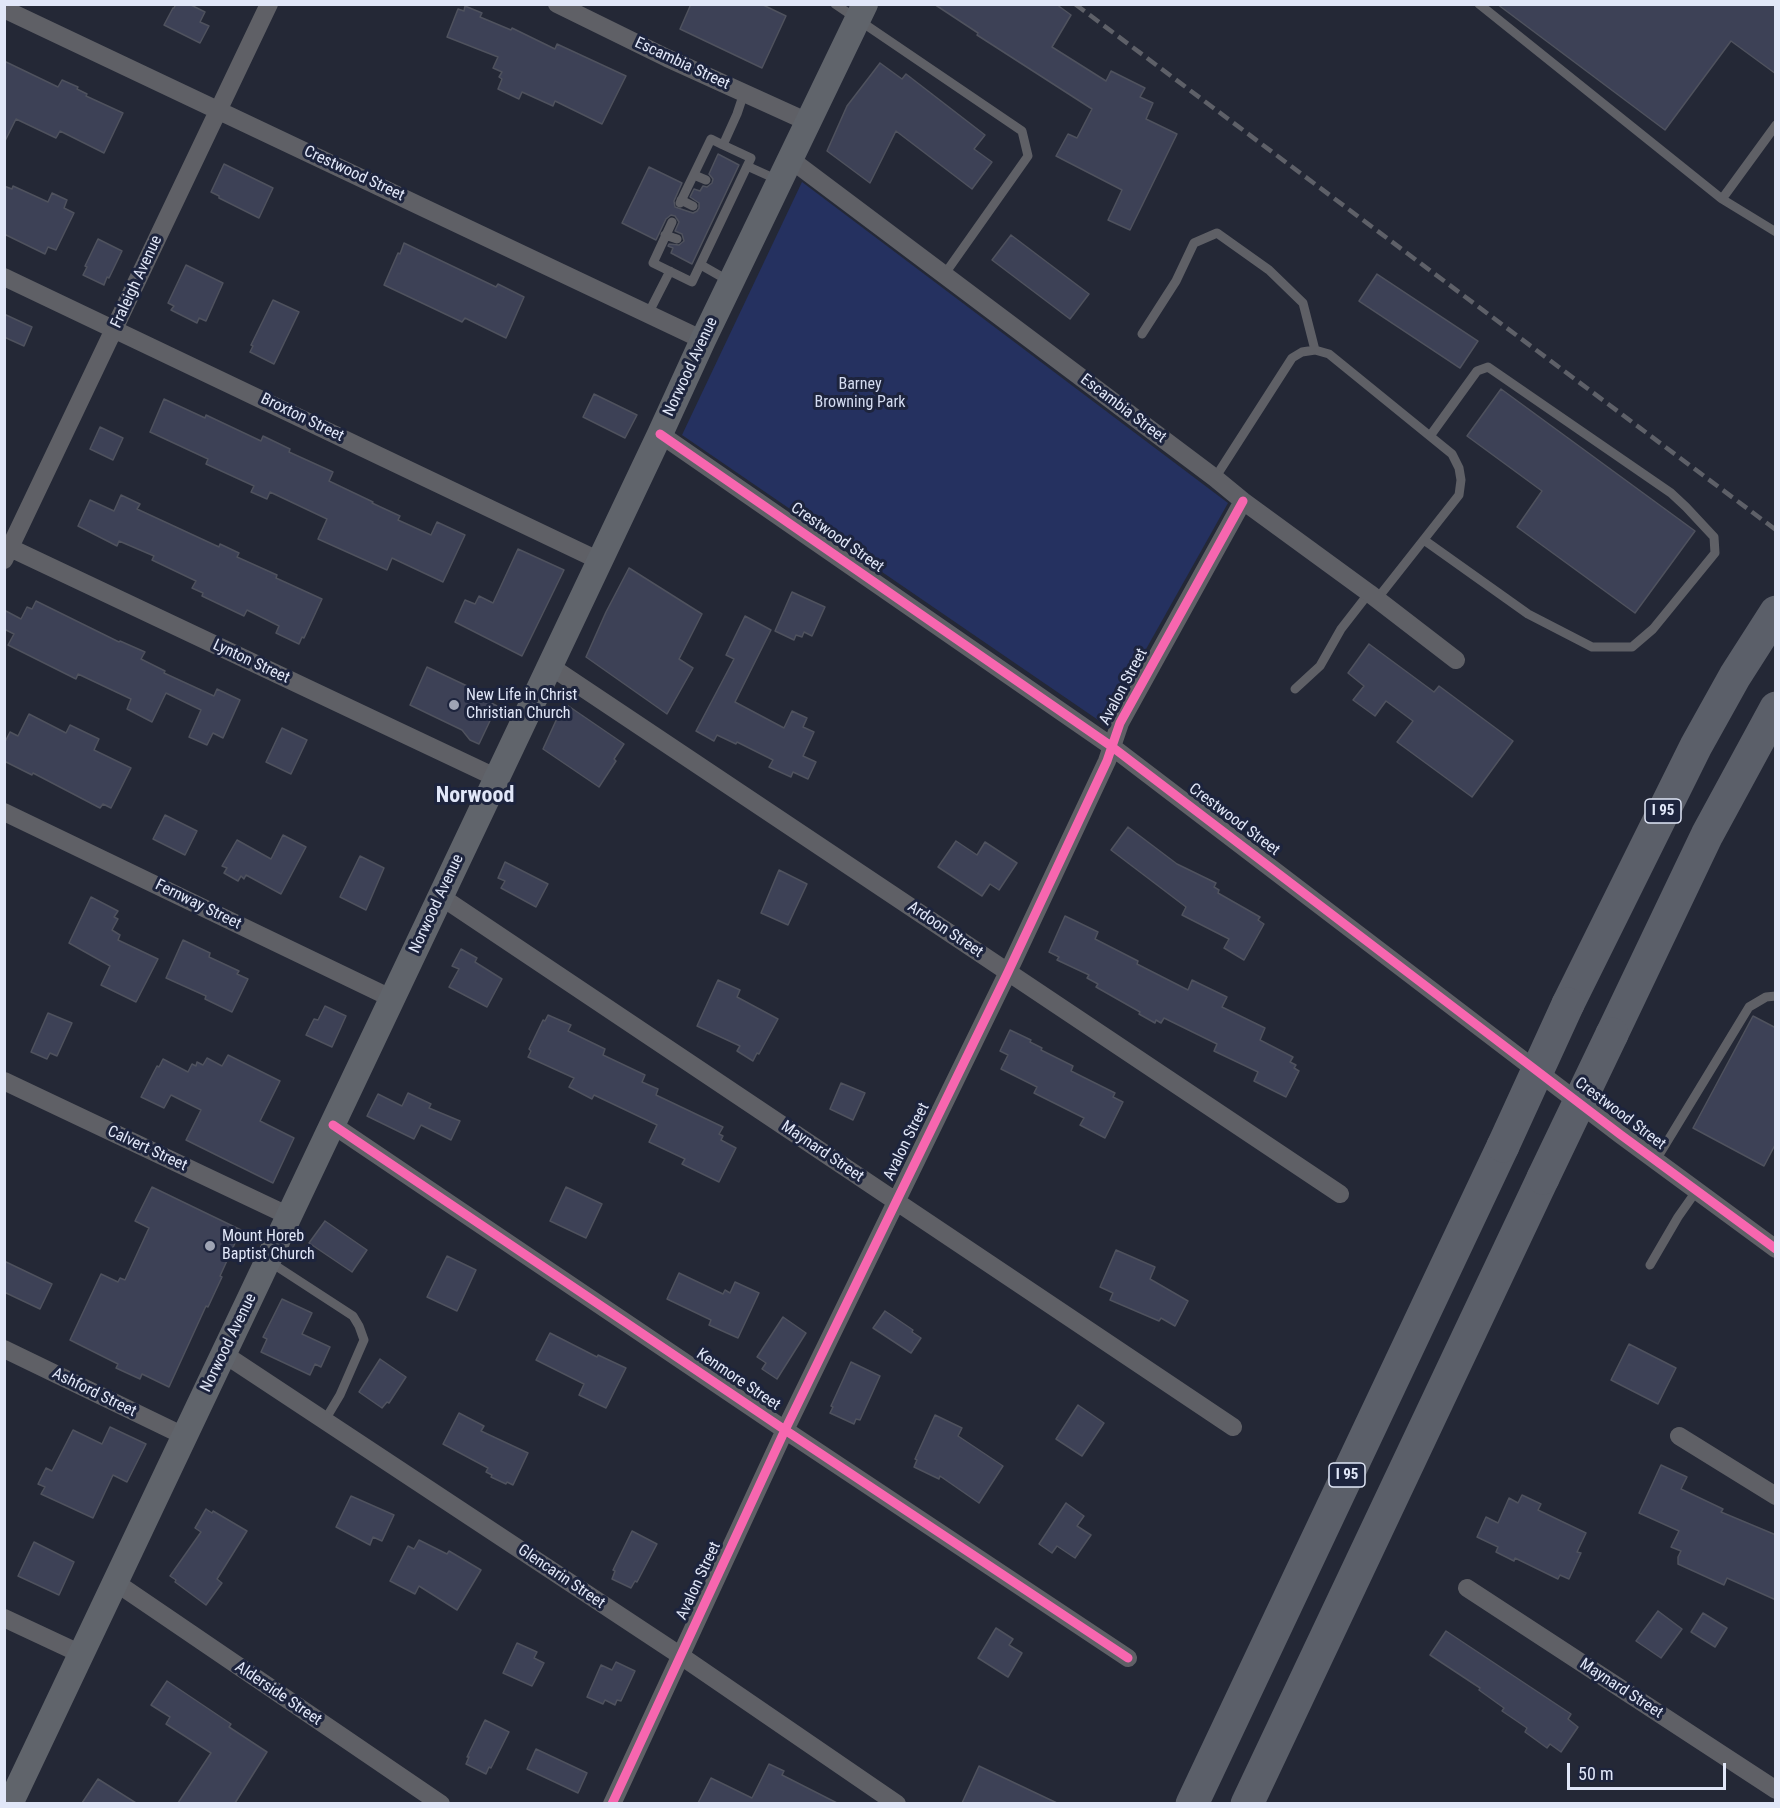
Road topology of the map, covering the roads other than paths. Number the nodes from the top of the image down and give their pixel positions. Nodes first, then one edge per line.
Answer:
1 (269, 4) edge
2 (557, 4) edge
3 (835, 4) edge
4 (1479, 4) edge
5 (4, 9) edge
6 (861, 13) edge
7 (744, 93) junction
8 (218, 110) junction
9 (808, 122) junction
10 (1776, 125) edge
11 (723, 144) junction
12 (747, 166) junction
13 (785, 170) junction
14 (694, 175) junction
15 (705, 180) dead end
16 (1722, 199) junction
17 (693, 206) dead end
18 (672, 222) dead end
19 (1776, 232) edge
20 (665, 235) junction
21 (677, 239) dead end
22 (701, 265) junction
23 (670, 271) junction
24 (944, 275) junction
25 (4, 277) edge
26 (731, 282) junction
27 (648, 314) junction
28 (115, 329) junction
29 (1142, 334) dead end
30 (703, 340) junction
31 (1315, 350) junction
32 (660, 434) junction
33 (1430, 436) junction
34 (1215, 478) junction
35 (1243, 501) junction
36 (1424, 540) junction
37 (6, 551) edge
38 (600, 561) junction
39 (1373, 596) junction
40 (1772, 617) edge
41 (1455, 660) dead end
42 (550, 666) junction
43 (1295, 689) dead end
44 (1776, 708) edge
45 (1111, 746) junction
46 (497, 778) junction
47 (4, 812) edge
48 (440, 896) junction
49 (1008, 972) junction
50 (1776, 996) edge
51 (393, 999) junction
52 (4, 1081) edge
53 (333, 1125) junction
54 (1656, 1160) junction
55 (1697, 1190) junction
56 (1340, 1194) dead end
57 (895, 1201) junction
58 (289, 1216) junction
59 (1776, 1249) edge
60 (268, 1261) junction
61 (1650, 1265) dead end
62 (4, 1350) edge
63 (224, 1354) junction
64 (325, 1420) junction
65 (1233, 1427) dead end
66 (785, 1430) junction
67 (184, 1436) junction
68 (1678, 1436) dead end
69 (1776, 1496) edge
70 (116, 1582) junction
71 (1467, 1588) dead end
72 (4, 1618) edge
73 (81, 1654) junction
74 (681, 1656) junction
75 (1128, 1658) dead end
76 (1776, 1790) edge
77 (10, 1803) edge
78 (441, 1803) edge
79 (612, 1803) edge
80 (897, 1803) edge
81 (1192, 1803) edge
82 (1248, 1803) edge

1 - 8 street, Fraleigh Avenue
2 - 7 street, Escambia Street
3 - 6 lane
4 - 16 lane
5 - 8 street, Crestwood Street
6 - 9 main road, Norwood Avenue
6 - 24 lane
7 - 9 street, Escambia Street
7 - 11 lane
8 - 27 street, Crestwood Street
8 - 28 street, Fraleigh Avenue
9 - 13 main road, Norwood Avenue
10 - 16 lane
11 - 12 lane
11 - 14 lane
12 - 13 lane
12 - 22 lane
13 - 24 street, Escambia Street
13 - 26 main road, Norwood Avenue
14 - 15 lane
14 - 17 lane
16 - 19 lane
18 - 20 lane
20 - 21 lane
20 - 23 lane
22 - 23 lane
22 - 26 lane
23 - 27 lane
24 - 34 street, Escambia Street
25 - 28 street, Broxton Street
26 - 30 main road, Norwood Avenue
27 - 30 street, Crestwood Street
28 - 37 street, Fraleigh Avenue
28 - 38 street, Broxton Street
29 - 31 lane
30 - 32 main road, Norwood Avenue
31 - 33 lane
31 - 34 lane
32 - 38 main road, Norwood Avenue
32 - 45 street, Crestwood Street
33 - 36 lane
33 - 36 lane
34 - 35 street, Escambia Street
35 - 39 street, Escambia Street
35 - 45 street, Avalon Street
36 - 39 lane
37 - 46 street, Lynton Street
38 - 42 main road, Norwood Avenue
39 - 41 street, Escambia Street
39 - 43 lane
40 - 81 highway, I 95, bridge
42 - 46 main road, Norwood Avenue
42 - 49 street, Ardoon Street
44 - 82 highway, bridge
45 - 49 street, Avalon Street
45 - 54 street, Crestwood Street
46 - 48 main road, Norwood Avenue
47 - 51 street, Fernway Street
48 - 51 main road, Norwood Avenue
48 - 57 street, Maynard Street
49 - 56 street, Ardoon Street
49 - 57 street, Avalon Street
50 - 54 lane
51 - 53 main road, Norwood Avenue
52 - 58 street, Calvert Street
53 - 58 main road, Norwood Avenue
53 - 66 street, Kenmore Street
54 - 55 street, Crestwood Street
55 - 59 street, Crestwood Street
55 - 61 lane
57 - 65 street, Maynard Street
57 - 66 street, Avalon Street
58 - 60 main road, Norwood Avenue
60 - 63 main road, Norwood Avenue
60 - 64 lane
62 - 67 street, Ashford Street
63 - 64 street, Glencarin Street
63 - 67 main road, Norwood Avenue
64 - 74 street, Glencarin Street
66 - 74 street, Avalon Street
66 - 75 street, Kenmore Street
67 - 70 main road, Norwood Avenue
68 - 69 street
70 - 73 main road, Norwood Avenue
70 - 78 street, Alderside Street
71 - 76 street, Maynard Street
72 - 73 street
73 - 77 main road, Norwood Avenue
74 - 79 street, Avalon Street
74 - 80 street, Glencarin Street

